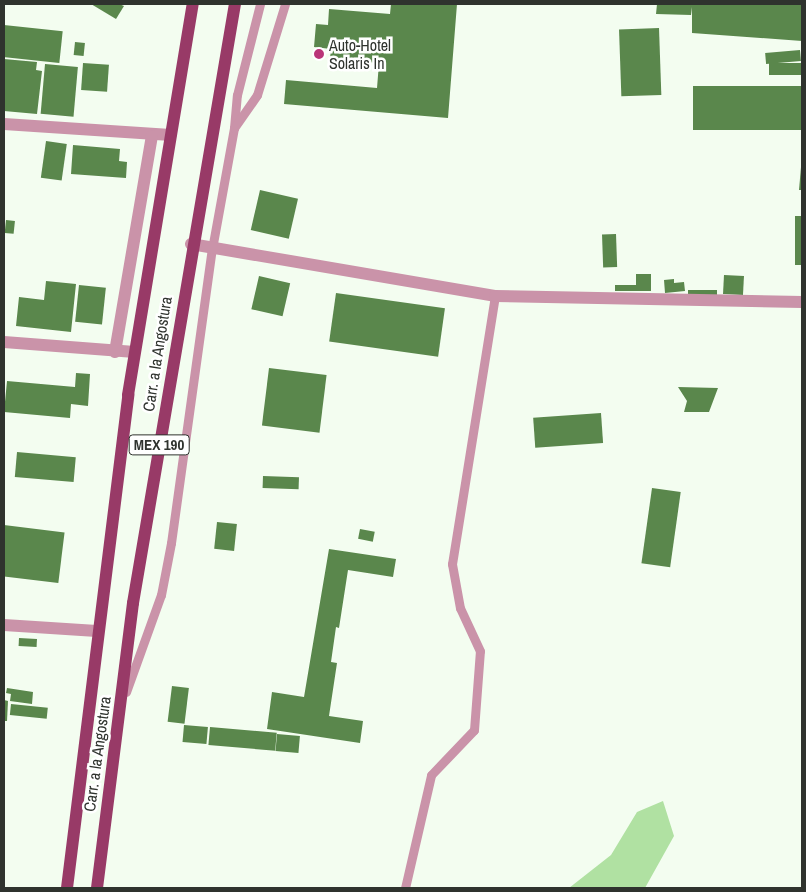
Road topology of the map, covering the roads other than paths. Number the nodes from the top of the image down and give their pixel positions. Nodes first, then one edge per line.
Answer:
1 (194, 4) edge
2 (234, 4) edge
3 (260, 4) edge
4 (285, 4) edge
5 (4, 124) edge
6 (234, 128) junction
7 (152, 136) junction
8 (171, 136) junction
9 (192, 244) junction
10 (212, 249) junction
11 (495, 296) junction
12 (802, 302) edge
13 (4, 342) edge
14 (115, 352) junction
15 (135, 352) junction
16 (4, 625) edge
17 (98, 631) junction
18 (121, 706) junction
19 (67, 888) edge
20 (96, 888) edge
21 (405, 888) edge

1 - 8 main road, Carr. a la Angostura / MEX 190
2 - 9 main road, Carr. a la Angostura / MEX 190
3 - 6 lane
4 - 6 lane
5 - 7 street
6 - 10 lane
7 - 8 street
7 - 14 street
8 - 15 main road, Carr. a la Angostura / MEX 190
9 - 10 street
9 - 18 main road, Carr. a la Angostura / MEX 190
10 - 11 street
10 - 18 lane
11 - 12 street
11 - 21 lane
13 - 14 street
14 - 15 street
15 - 17 main road, Carr. a la Angostura / MEX 190
16 - 17 street
17 - 19 main road, Carr. a la Angostura / MEX 190
18 - 20 main road, Carr. a la Angostura / MEX 190

